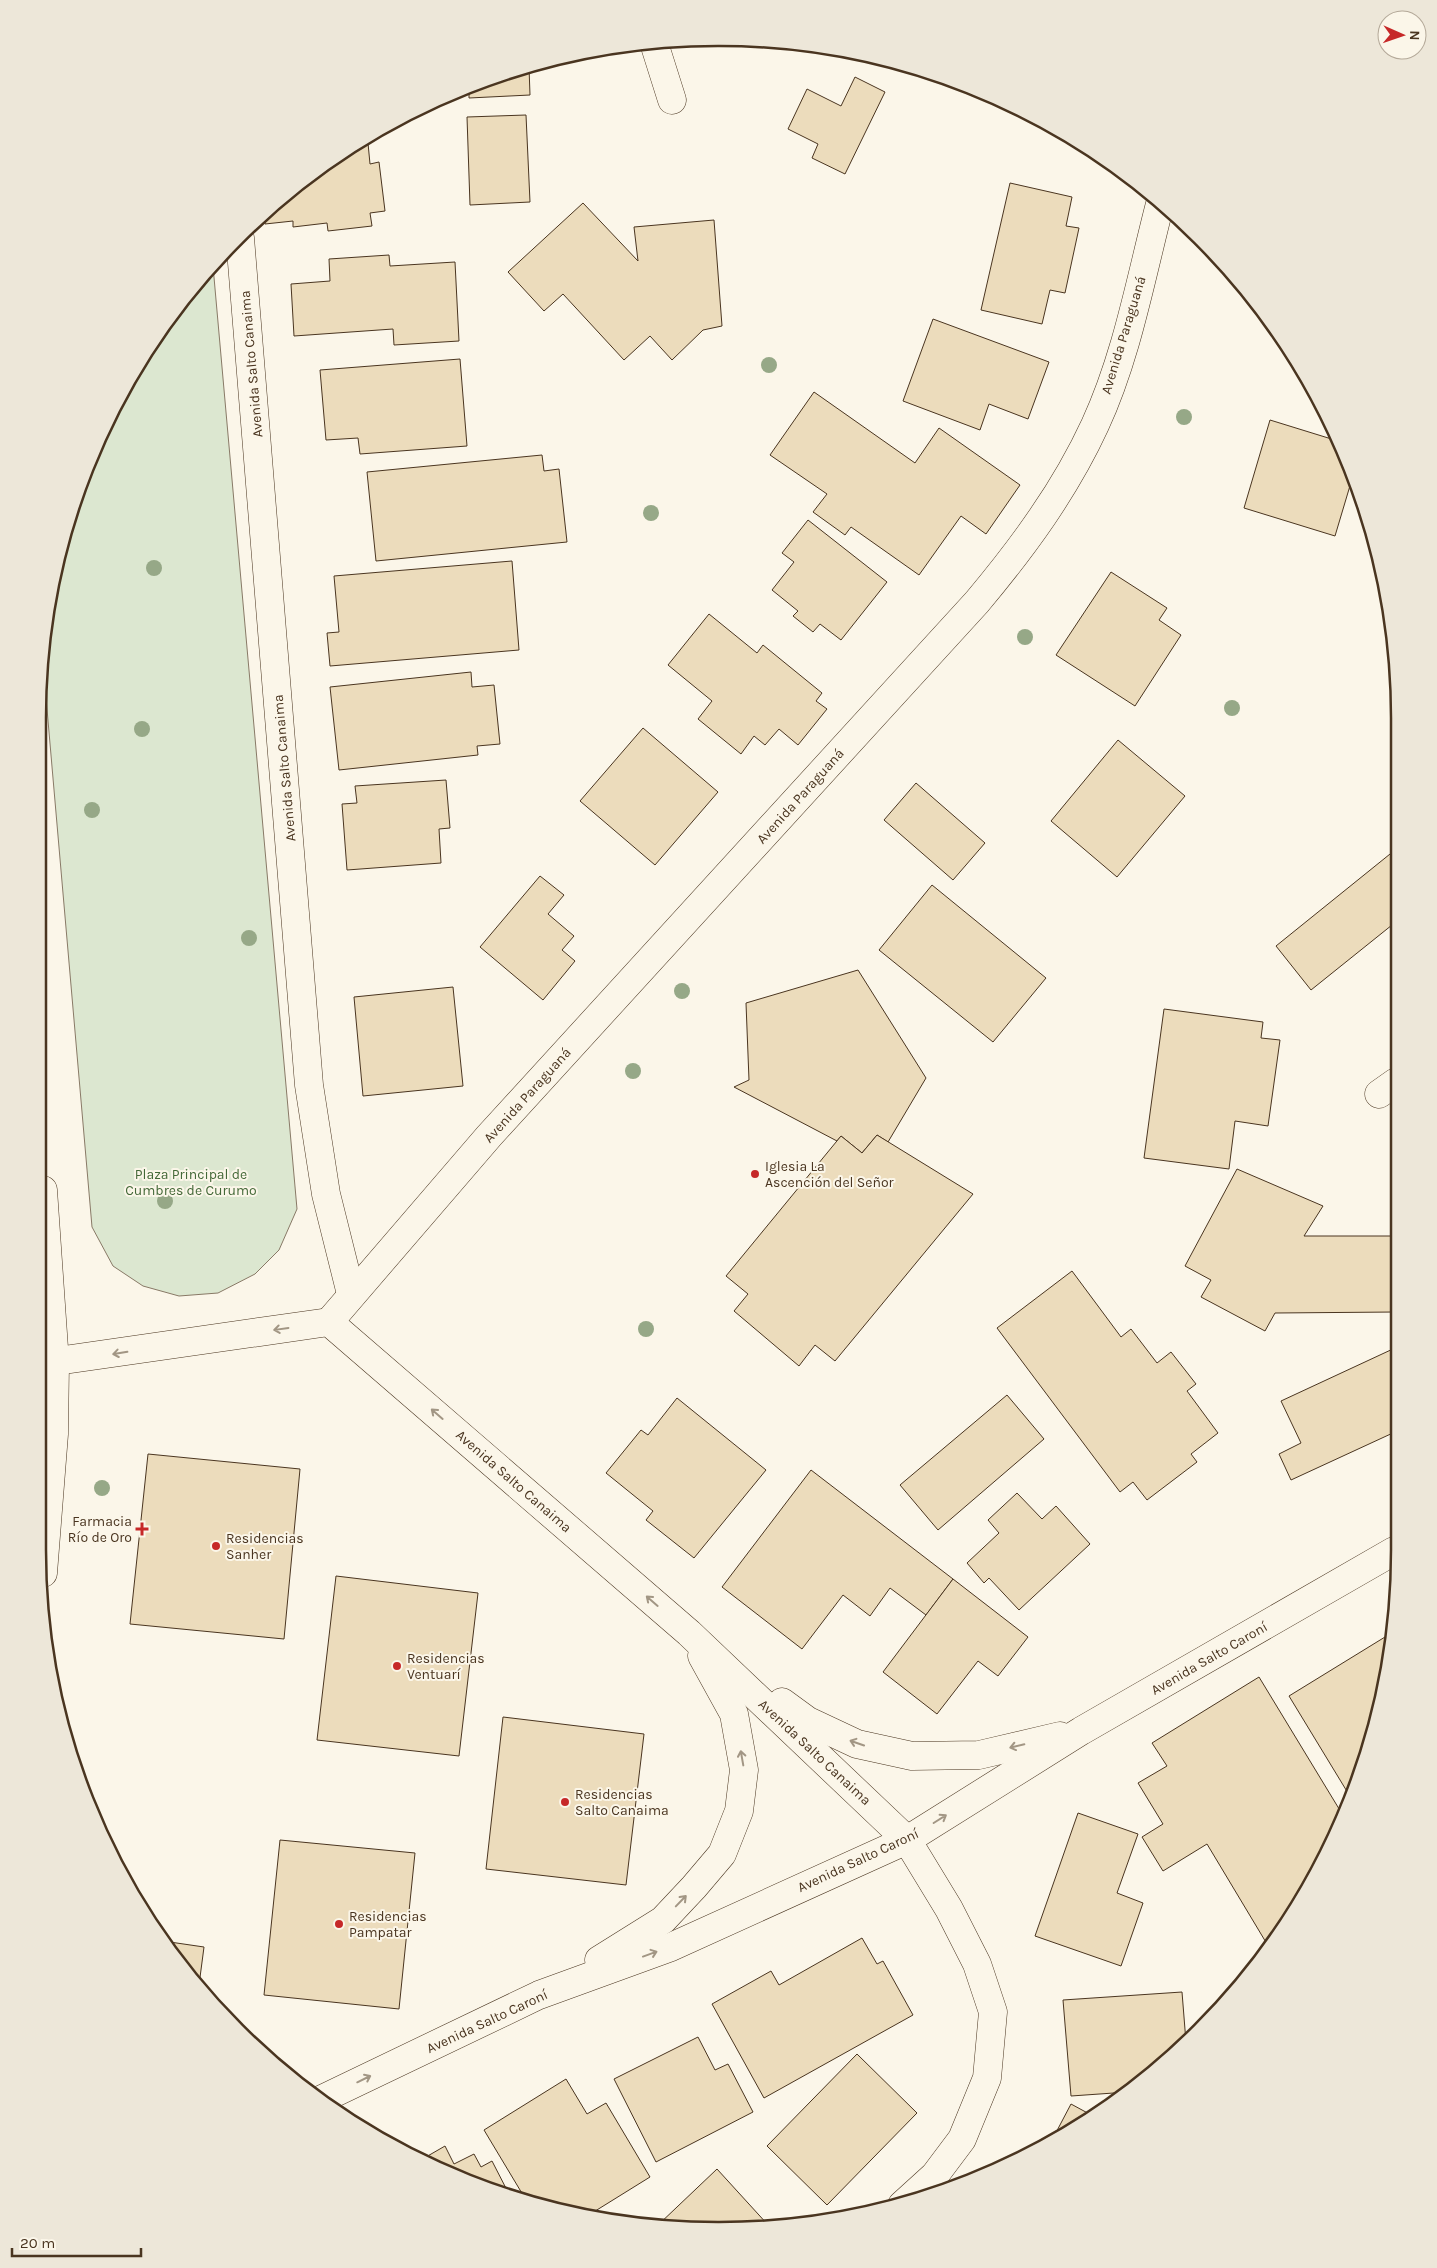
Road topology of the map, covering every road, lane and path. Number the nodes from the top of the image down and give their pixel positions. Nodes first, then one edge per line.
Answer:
1 (656, 50) edge
2 (672, 100) dead end
3 (1158, 210) edge
4 (241, 246) edge
5 (46, 1276) edge
6 (351, 1294) junction
7 (329, 1322) junction
8 (49, 1363) edge
9 (46, 1535) edge
10 (1391, 1553) edge
11 (689, 1633) junction
12 (1081, 1731) junction
13 (907, 1840) junction
14 (539, 1995) junction
15 (328, 2096) edge
16 (918, 2191) edge

1 - 2 street
3 - 6 street, Avenida Paraguaná
4 - 6 street, Avenida Salto Canaima
5 - 8 street
6 - 7 street, Avenida Paraguaná
7 -> 8 street
11 -> 7 street, Avenida Salto Canaima
8 - 9 street
10 - 12 street, Avenida Salto Caroní
12 -> 11 street
11 - 13 street, Avenida Salto Canaima
14 -> 11 street
13 -> 12 street, Avenida Salto Caroní
14 -> 13 street, Avenida Salto Caroní
13 - 16 street, Avenida Salto Canaima
15 -> 14 street, Avenida Salto Caroní

